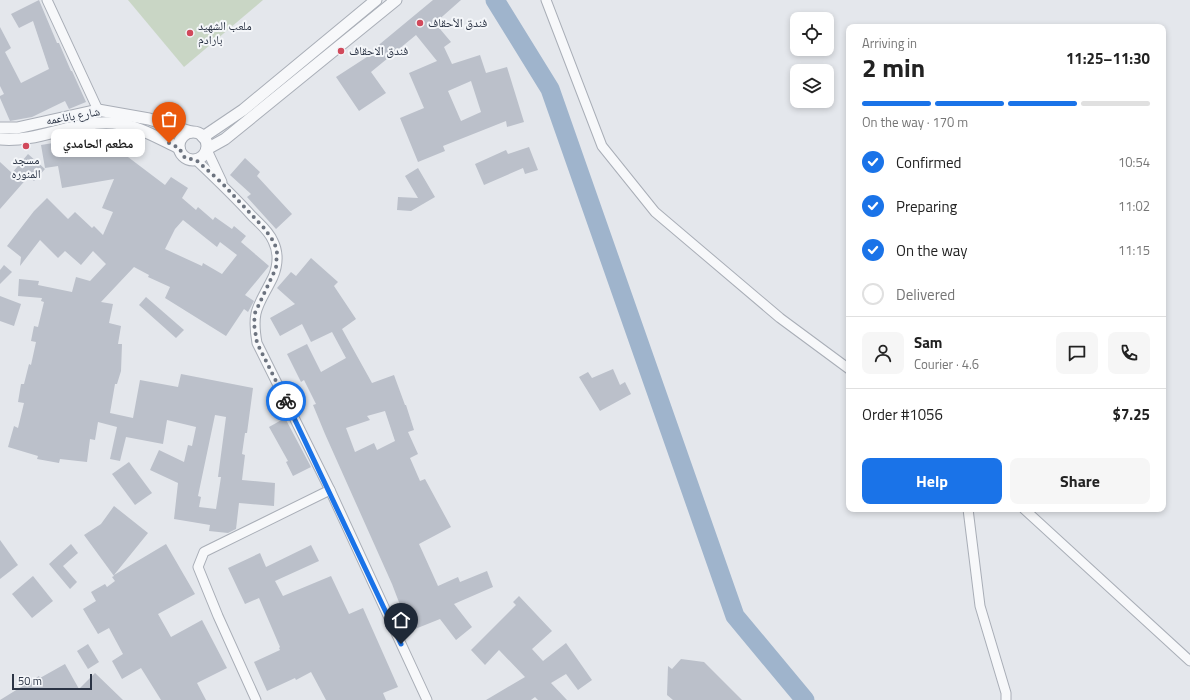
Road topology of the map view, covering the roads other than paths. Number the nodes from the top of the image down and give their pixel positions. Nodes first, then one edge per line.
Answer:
1 (47, 0) edge
2 (376, 0) edge
3 (396, 0) edge
4 (546, 0) edge
5 (307, 58) junction
6 (314, 67) junction
7 (98, 110) junction
8 (0, 128) edge
9 (191, 132) junction
10 (203, 136) junction
11 (0, 139) edge
12 (179, 148) junction
13 (207, 150) junction
14 (196, 160) junction
15 (222, 183) junction
16 (846, 367) edge
17 (330, 490) junction
18 (968, 512) edge
19 (1027, 512) edge
20 (1190, 661) edge
21 (256, 700) edge
22 (427, 700) edge
23 (1006, 700) edge

1 - 7 street
2 - 5 street
3 - 6 street
4 - 16 street
5 - 6 street
5 - 10 street
6 - 13 street
7 - 8 street, شارع باناعمه
7 - 9 street, شارع باناعمه
9 - 10 street
9 - 12 street
10 - 13 street
11 - 12 street, شارع باناعمه
12 - 14 street
13 - 14 street
13 - 15 street
14 - 15 street
15 - 17 street
17 - 21 street
17 - 22 street
18 - 23 street
19 - 20 street

